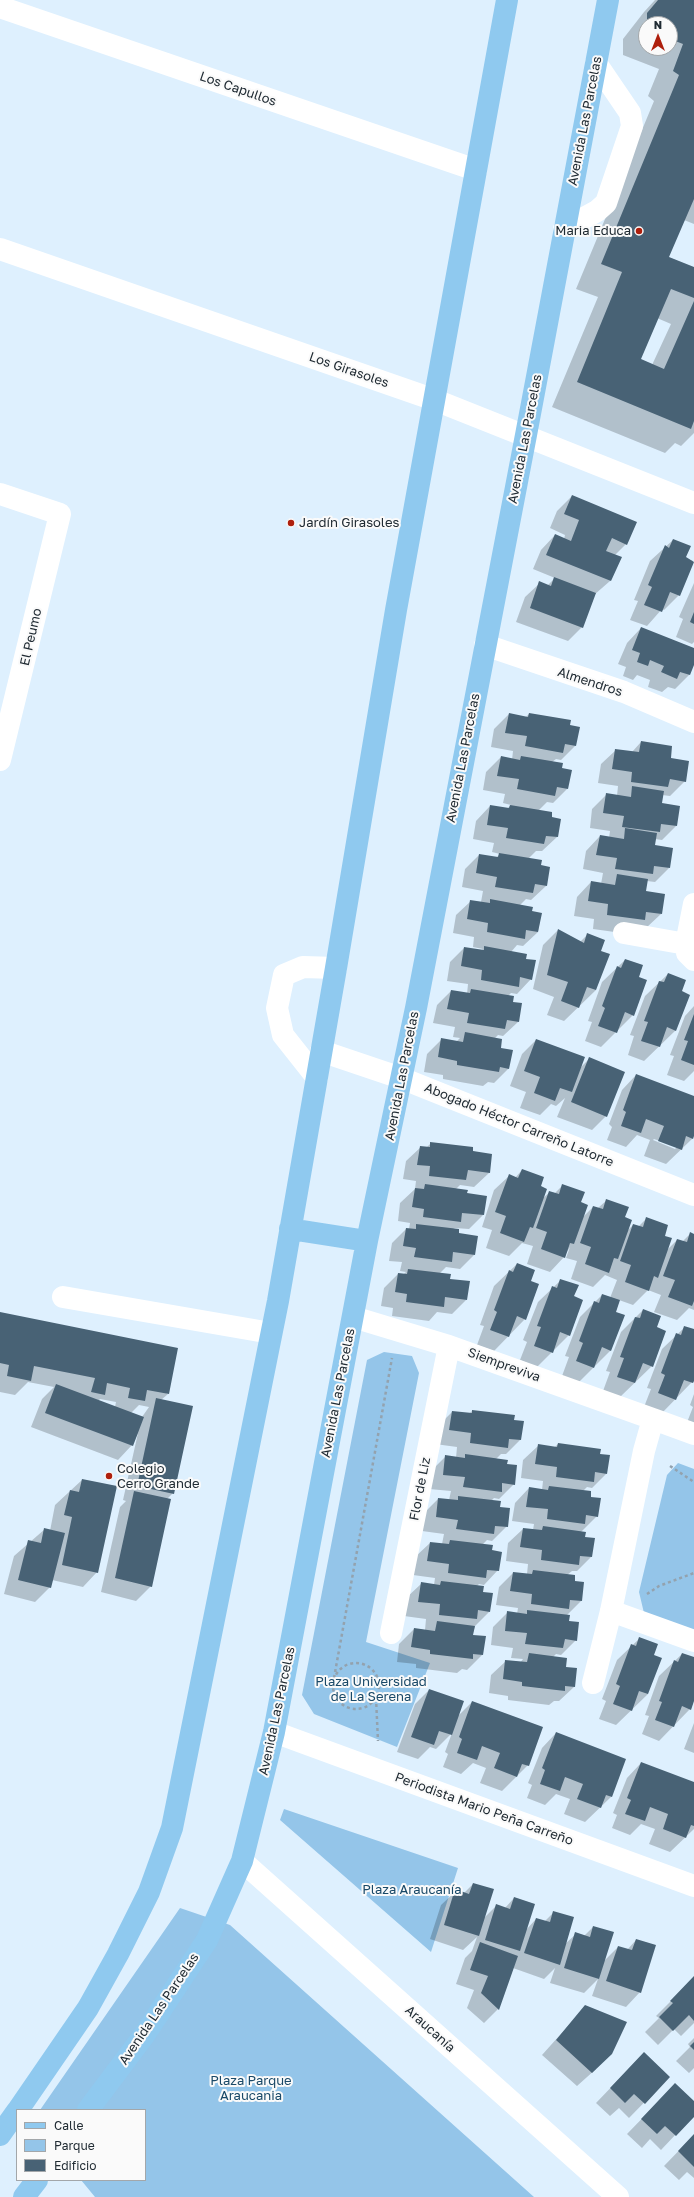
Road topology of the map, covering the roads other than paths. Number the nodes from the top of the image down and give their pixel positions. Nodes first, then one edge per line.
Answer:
1 (507, 0) edge
2 (608, 0) edge
3 (0, 7) edge
4 (596, 63) junction
5 (476, 170) junction
6 (564, 229) junction
7 (0, 249) edge
8 (435, 400) junction
9 (526, 435) junction
10 (0, 494) edge
11 (694, 503) edge
12 (485, 645) junction
13 (6, 712) edge
14 (694, 722) edge
15 (0, 760) edge
16 (694, 904) edge
17 (624, 933) dead end
18 (690, 952) edge
19 (336, 968) junction
20 (321, 1051) junction
21 (317, 1078) junction
22 (400, 1078) junction
23 (694, 1195) edge
24 (290, 1229) junction
25 (367, 1241) junction
26 (63, 1297) dead end
27 (353, 1317) junction
28 (272, 1333) junction
29 (449, 1346) junction
30 (653, 1419) junction
31 (694, 1434) edge
32 (615, 1613) junction
33 (391, 1633) dead end
34 (694, 1641) edge
35 (593, 1683) dead end
36 (274, 1732) junction
37 (242, 1860) junction
38 (694, 1886) edge
39 (18, 2109) edge
40 (89, 2109) edge
41 (16, 2112) edge
42 (0, 2136) edge
43 (36, 2181) edge
44 (24, 2197) edge
45 (618, 2197) edge

1 - 5 main road
2 - 4 main road, Avenida Las Parcelas
3 - 5 street, Los Capullos
4 - 6 main road, Avenida Las Parcelas
4 - 6 street
5 - 8 main road
6 - 9 main road, Avenida Las Parcelas
7 - 8 street, Los Girasoles
8 - 9 street, Los Girasoles
8 - 19 main road
9 - 11 street, Los Girasoles
9 - 12 main road, Avenida Las Parcelas
10 - 13 street, El Peumo
12 - 14 street, Almendros
12 - 22 main road, Avenida Las Parcelas
13 - 15 street, El Peumo
16 - 18 street
17 - 18 street
19 - 20 main road
19 - 21 street
20 - 21 main road
20 - 22 street, Abogado Héctor Carreño Latorre
21 - 24 main road
22 - 23 street, Abogado Héctor Carreño Latorre
22 - 25 main road, Avenida Las Parcelas
24 - 25 main road
24 - 28 main road
25 - 27 main road, Avenida Las Parcelas
26 - 28 street
27 - 29 street, Siempreviva
27 - 36 main road, Avenida Las Parcelas
28 - 39 main road
29 - 30 street, Siempreviva
29 - 33 street, Flor de Liz
30 - 31 street, Siempreviva
30 - 32 street
32 - 34 street
32 - 35 street
36 - 37 main road, Avenida Las Parcelas
36 - 38 street, Periodista Mario Peña Carreño
37 - 40 main road, Avenida Las Parcelas
37 - 45 street, Araucanía
41 - 42 main road
43 - 44 main road

